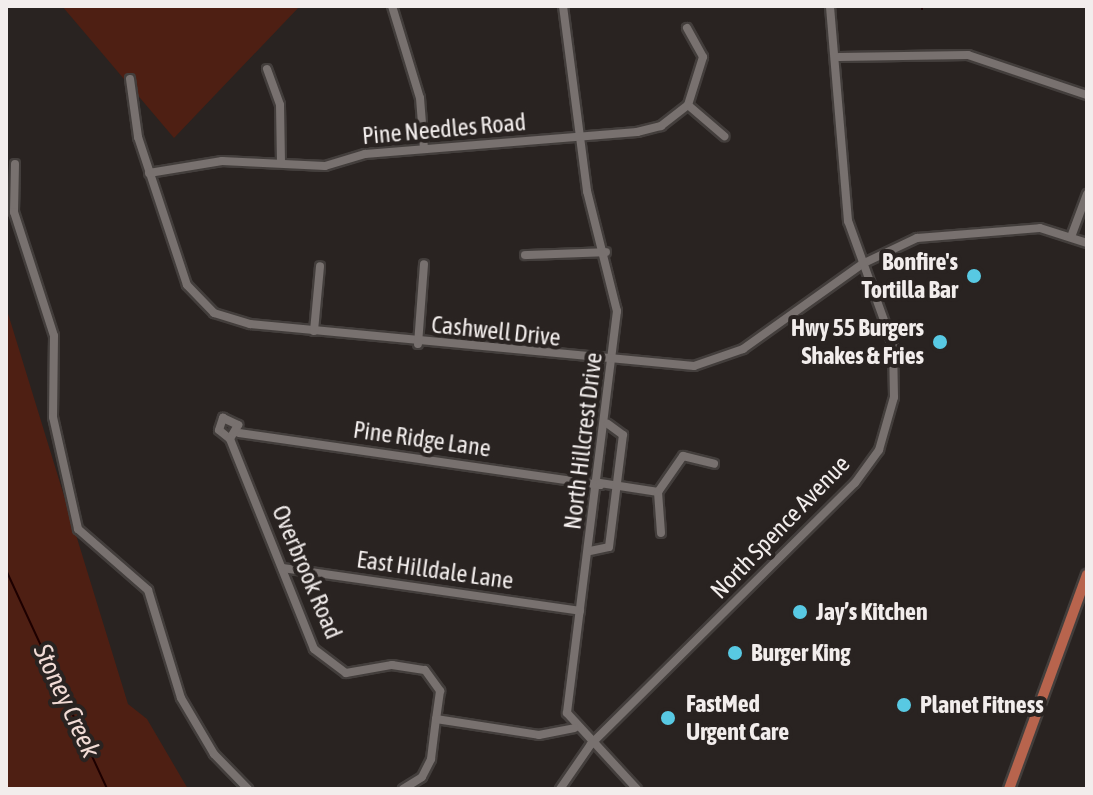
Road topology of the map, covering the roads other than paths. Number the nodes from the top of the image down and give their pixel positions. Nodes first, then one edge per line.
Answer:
1 (392, 6) edge
2 (563, 6) edge
3 (830, 6) edge
4 (687, 28) dead end
5 (839, 57) junction
6 (267, 69) dead end
7 (130, 79) dead end
8 (1087, 95) edge
9 (688, 105) junction
10 (724, 136) dead end
11 (580, 138) junction
12 (424, 149) junction
13 (281, 162) junction
14 (15, 164) dead end
15 (149, 173) junction
16 (1087, 194) edge
17 (1071, 237) junction
18 (1087, 243) edge
19 (606, 252) junction
20 (525, 255) dead end
21 (424, 264) dead end
22 (862, 264) junction
23 (320, 266) dead end
24 (314, 331) junction
25 (418, 344) junction
26 (614, 363) junction
27 (608, 424) junction
28 (239, 433) junction
29 (230, 439) junction
30 (714, 464) dead end
31 (600, 486) junction
32 (617, 486) junction
33 (658, 492) junction
34 (661, 533) dead end
35 (590, 551) junction
36 (283, 568) junction
37 (1086, 580) edge
38 (580, 611) junction
39 (436, 719) junction
40 (574, 728) junction
41 (591, 744) junction
42 (248, 789) edge
43 (403, 789) edge
44 (560, 789) edge
45 (637, 789) edge
46 (1009, 789) edge

1 - 12 street
2 - 11 street, North Hillcrest Drive
3 - 5 street, North Spence Avenue
4 - 9 street
5 - 8 street
5 - 22 street, North Spence Avenue
6 - 13 street
7 - 15 street, Cashwell Drive
9 - 10 street
9 - 11 street, Pine Needles Road
11 - 12 street, Pine Needles Road
11 - 19 street, North Hillcrest Drive
12 - 13 street, Pine Needles Road
13 - 15 street, Pine Needles Road
14 - 42 street
15 - 24 street, Cashwell Drive
16 - 17 street
17 - 18 street, Cashwell Drive
17 - 22 street, Cashwell Drive
19 - 20 street
19 - 26 street, North Hillcrest Drive
21 - 25 street
22 - 26 street, Cashwell Drive
22 - 41 street, North Spence Avenue
23 - 24 street
24 - 25 street, Cashwell Drive
25 - 26 street, Cashwell Drive
26 - 27 street, North Hillcrest Drive
27 - 31 street, North Hillcrest Drive
27 - 32 street
28 - 29 street
28 - 29 street
28 - 31 street, Pine Ridge Lane
29 - 36 street, Overbrook Road
30 - 33 street
31 - 32 street, Pine Ridge Lane
31 - 35 street, North Hillcrest Drive
32 - 33 street, Pine Ridge Lane
32 - 35 street
33 - 34 street
35 - 38 street, North Hillcrest Drive
36 - 38 street, East Hilldale Lane
36 - 39 street, Overbrook Road
37 - 46 main road
38 - 40 street, North Hillcrest Drive
39 - 40 street
39 - 43 street, Overbrook Road
40 - 41 street
41 - 44 street, North Spence Avenue
41 - 45 street

